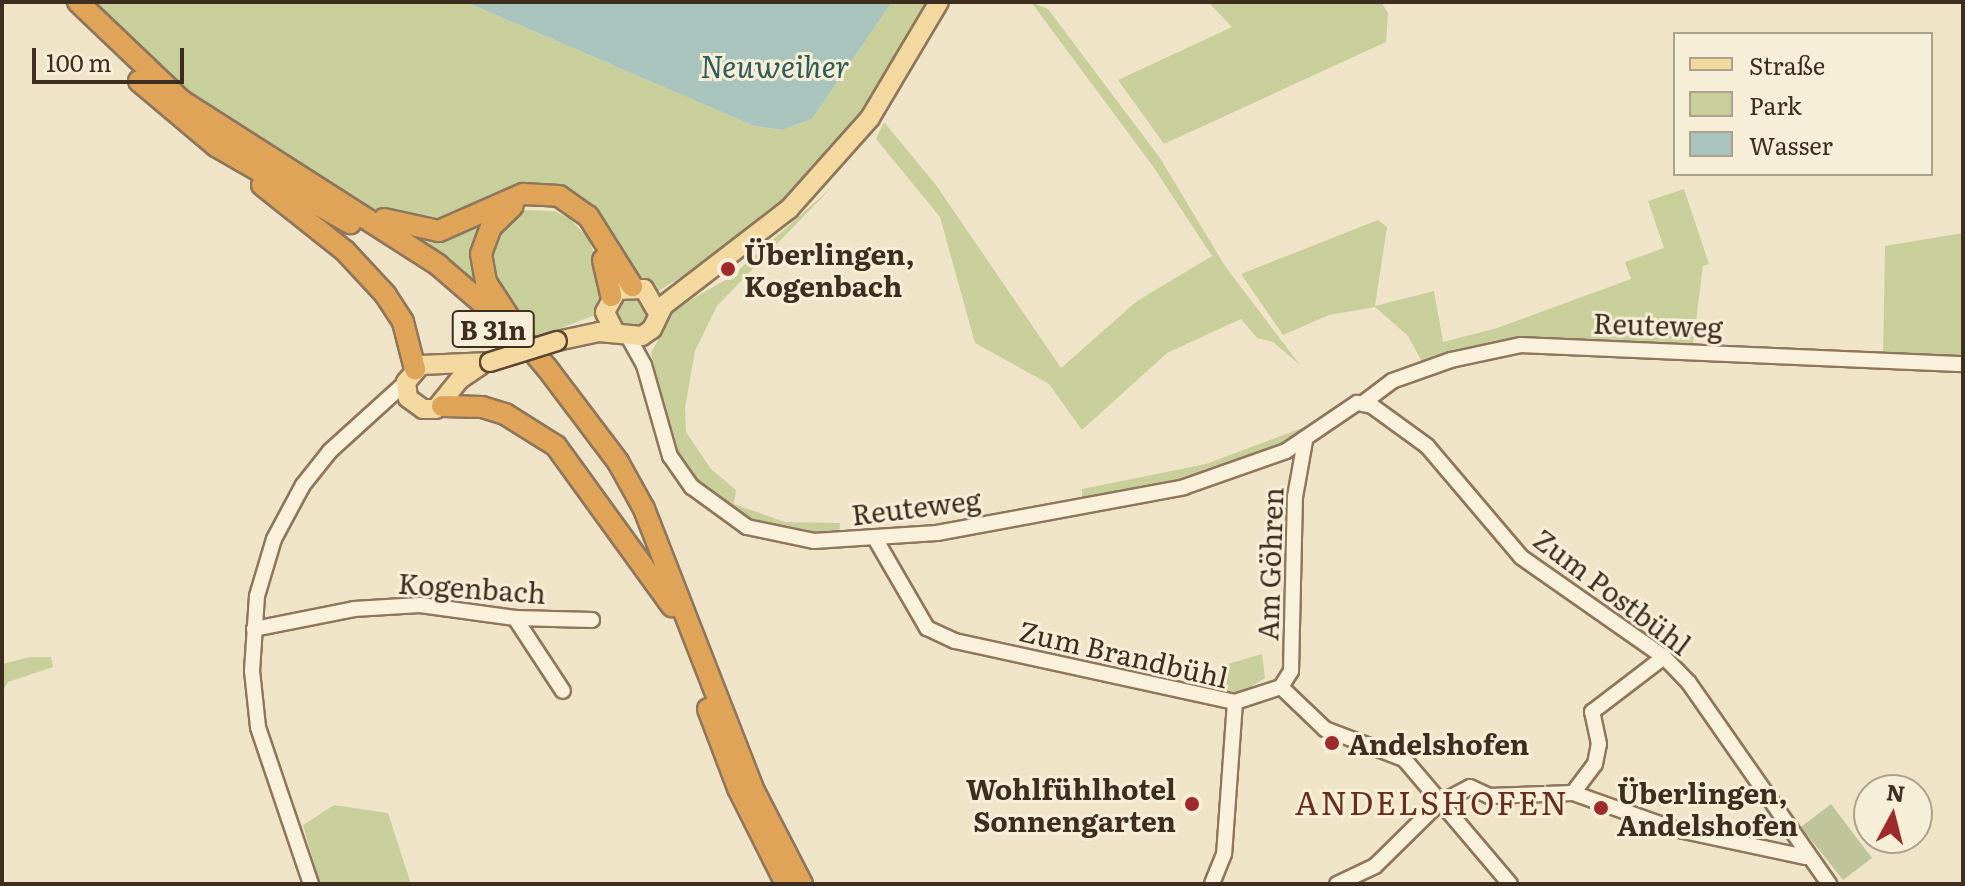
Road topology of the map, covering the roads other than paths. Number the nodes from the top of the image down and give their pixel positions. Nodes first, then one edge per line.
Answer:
1 (939, 2) edge
2 (79, 3) edge
3 (216, 146) junction
4 (361, 214) junction
5 (690, 282) junction
6 (640, 289) junction
7 (611, 296) junction
8 (658, 313) junction
9 (617, 329) junction
10 (517, 333) junction
11 (648, 333) junction
12 (486, 364) junction
13 (1963, 364) edge
14 (644, 365) junction
15 (441, 368) junction
16 (411, 375) junction
17 (447, 398) junction
18 (412, 402) junction
19 (1363, 403) junction
20 (368, 417) junction
21 (1305, 441) junction
22 (876, 540) junction
23 (672, 606) junction
24 (515, 618) junction
25 (592, 620) dead end
26 (254, 629) junction
27 (1664, 657) junction
28 (1281, 687) junction
29 (563, 691) dead end
30 (1235, 702) junction
31 (1573, 793) junction
32 (1438, 804) junction
33 (1806, 857) junction
34 (311, 884) edge
35 (786, 884) edge
36 (802, 884) edge
37 (1212, 884) edge
38 (1337, 884) edge
39 (1510, 884) edge
40 (1829, 884) edge

1 - 5 main road
2 - 3 highway, B 31n
2 - 4 highway, B 31n
3 - 16 highway
3 - 23 highway, B 31n
4 - 6 highway
4 - 10 highway, B 31n
5 - 6 main road
5 - 8 main road
6 - 7 main road
6 - 8 main road
7 - 9 main road
7 - 10 highway
8 - 11 main road
9 - 11 main road
9 - 12 main road, bridge
9 - 14 street, Reuteweg
10 - 36 highway, B 31n
11 - 14 street, Reuteweg
12 - 15 main road
12 - 17 main road
13 - 19 street, Reuteweg
14 - 22 street, Reuteweg
15 - 16 main road
15 - 17 main road
16 - 18 main road
16 - 20 street
17 - 18 main road
17 - 23 highway
18 - 20 street
19 - 21 street
19 - 27 street, Zum Postbühl
20 - 26 street
21 - 22 street, Reuteweg
21 - 28 street, Am Göhren
22 - 30 street, Zum Brandbühl
23 - 35 highway, B 31n
24 - 25 street, Kogenbach
24 - 26 street, Kogenbach
24 - 29 street
26 - 34 street
27 - 31 street
27 - 33 street, Zum Postbühl
28 - 30 street
28 - 32 street
30 - 37 street, Zum Brandbühl
31 - 32 street
31 - 33 street
32 - 38 street
32 - 39 street
33 - 40 street, Zum Postbühl

